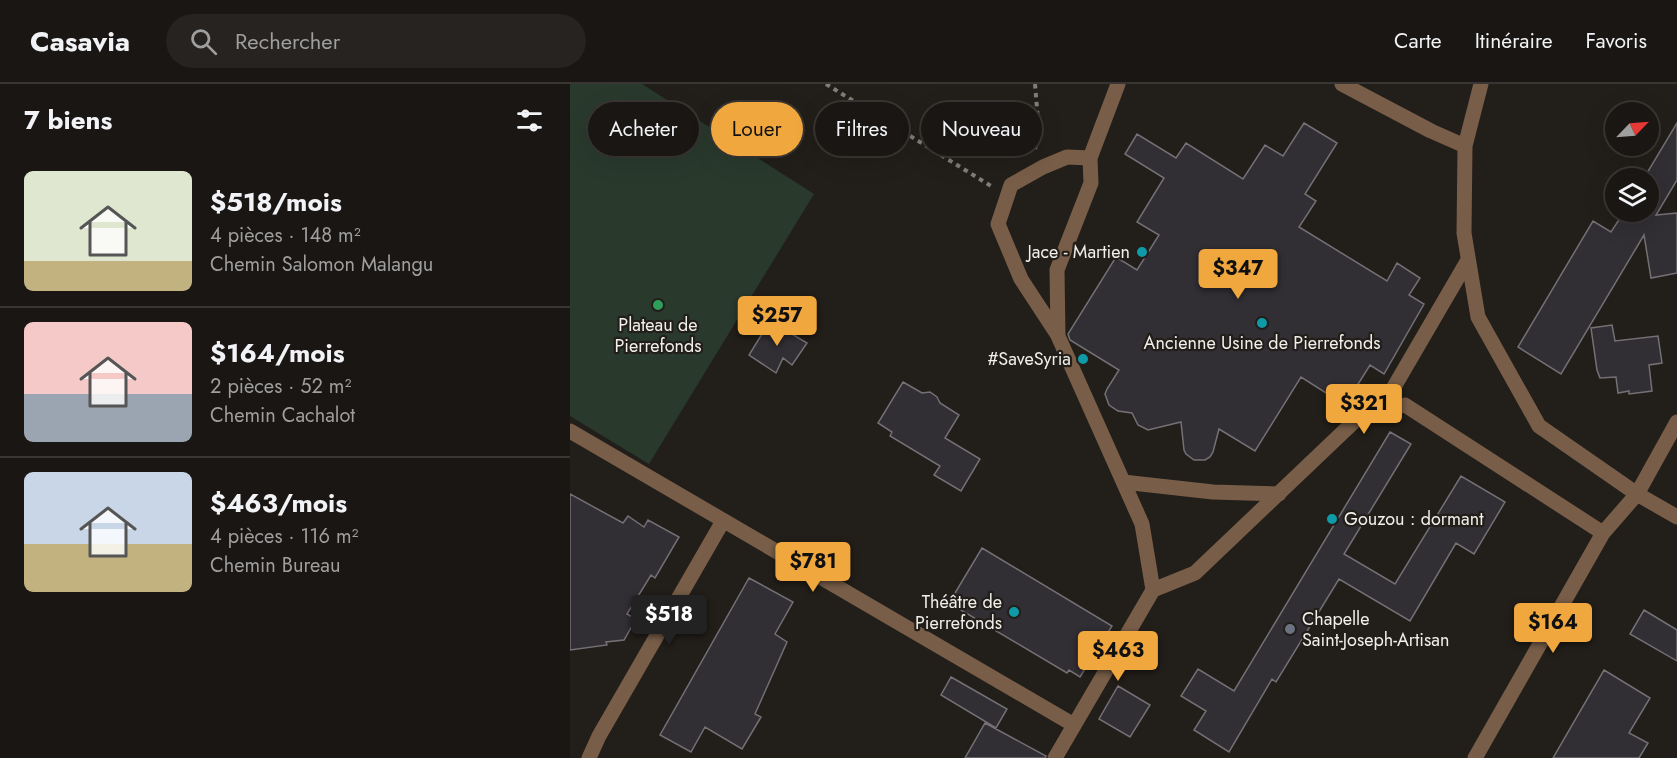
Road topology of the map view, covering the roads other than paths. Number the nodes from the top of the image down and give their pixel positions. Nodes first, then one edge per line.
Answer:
1 (1118, 84) edge
2 (1342, 84) edge
3 (1481, 84) edge
4 (1465, 146) junction
5 (1090, 158) junction
6 (1468, 260) junction
7 (1058, 336) junction
8 (1380, 411) junction
9 (1677, 422) edge
10 (570, 431) edge
11 (1123, 482) junction
12 (1279, 494) junction
13 (1637, 494) junction
14 (1677, 517) edge
15 (723, 521) junction
16 (1603, 533) junction
17 (1153, 590) junction
18 (1074, 725) junction
19 (589, 758) edge
20 (1055, 758) edge
21 (1475, 758) edge

1 - 5 street
2 - 4 street
3 - 4 street
4 - 6 street
5 - 7 street
5 - 7 street
6 - 8 street
6 - 13 street
7 - 11 street
8 - 12 street
8 - 16 street
9 - 13 street
10 - 15 street
11 - 12 street
11 - 17 street
12 - 17 street
13 - 14 street
13 - 16 street
15 - 18 street
15 - 19 street
16 - 21 street
17 - 18 street
18 - 20 street

